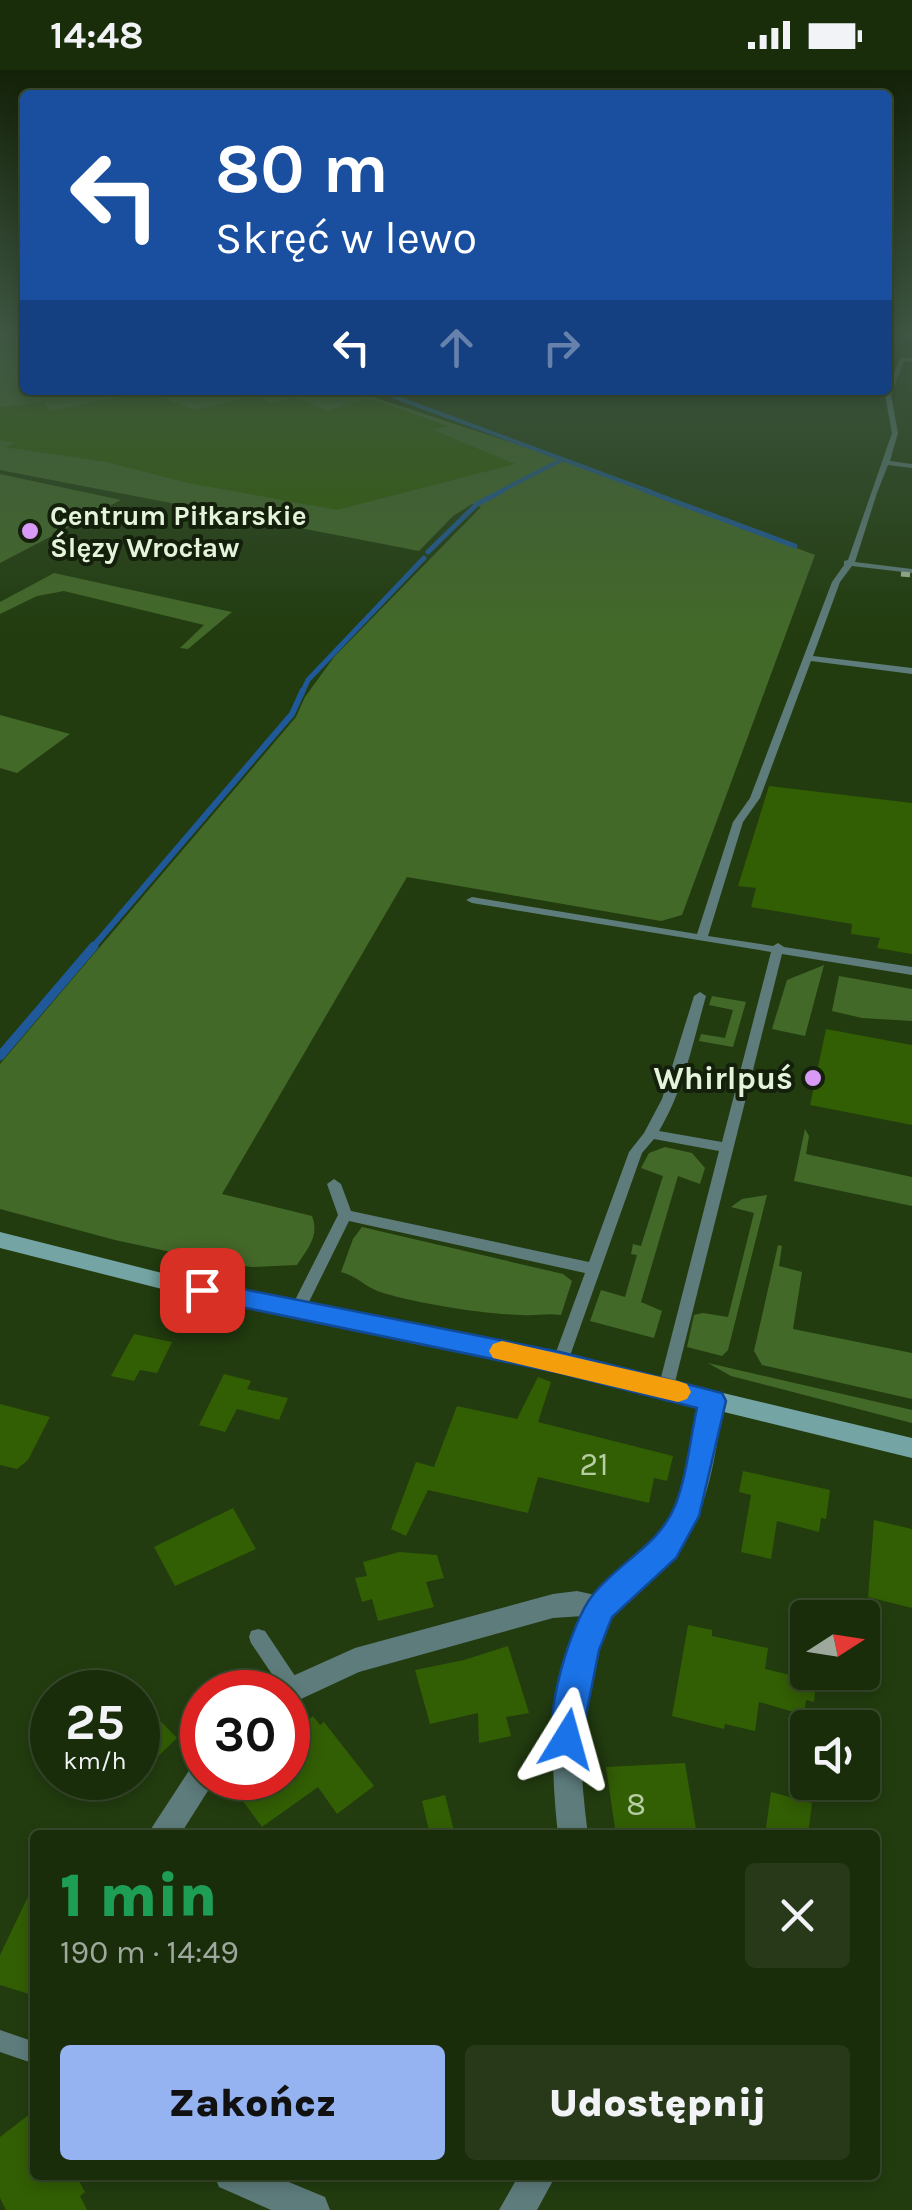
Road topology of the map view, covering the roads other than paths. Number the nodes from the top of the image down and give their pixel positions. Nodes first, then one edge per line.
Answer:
1 (896, 433) edge
2 (886, 463) junction
3 (912, 466) edge
4 (847, 564) junction
5 (912, 571) edge
6 (806, 658) junction
7 (912, 671) edge
8 (472, 900) dead end
9 (701, 938) junction
10 (778, 948) junction
11 (912, 970) edge
12 (700, 996) dead end
13 (653, 1134) junction
14 (725, 1148) junction
15 (334, 1184) dead end
16 (345, 1215) junction
17 (0, 1240) edge
18 (594, 1269) junction
19 (298, 1310) junction
20 (560, 1363) junction
21 (666, 1388) junction
22 (712, 1401) junction
23 (912, 1448) edge
24 (600, 1608) junction
25 (258, 1637) dead end
26 (278, 1670) edge
27 (310, 1681) edge
28 (186, 1800) edge
29 (165, 1830) edge
30 (572, 1830) edge
31 (0, 2041) edge
32 (30, 2051) edge
33 (243, 2180) edge
34 (536, 2180) edge
35 (312, 2210) edge
36 (516, 2210) edge

1 - 2 lane
2 - 3 lane
2 - 4 lane
4 - 5 lane
4 - 6 lane
6 - 7 lane
6 - 9 lane
8 - 9 lane
9 - 10 lane
10 - 11 lane
10 - 14 lane
12 - 13 lane
13 - 14 lane
13 - 18 lane
14 - 21 lane
15 - 16 lane
16 - 18 lane
16 - 19 lane
17 - 19 street
18 - 20 lane
19 - 20 street
20 - 21 street
21 - 22 street
22 - 23 street
22 - 24 street
24 - 27 street
24 - 30 street
25 - 26 lane
28 - 29 street
31 - 32 lane
33 - 35 street
34 - 36 street

